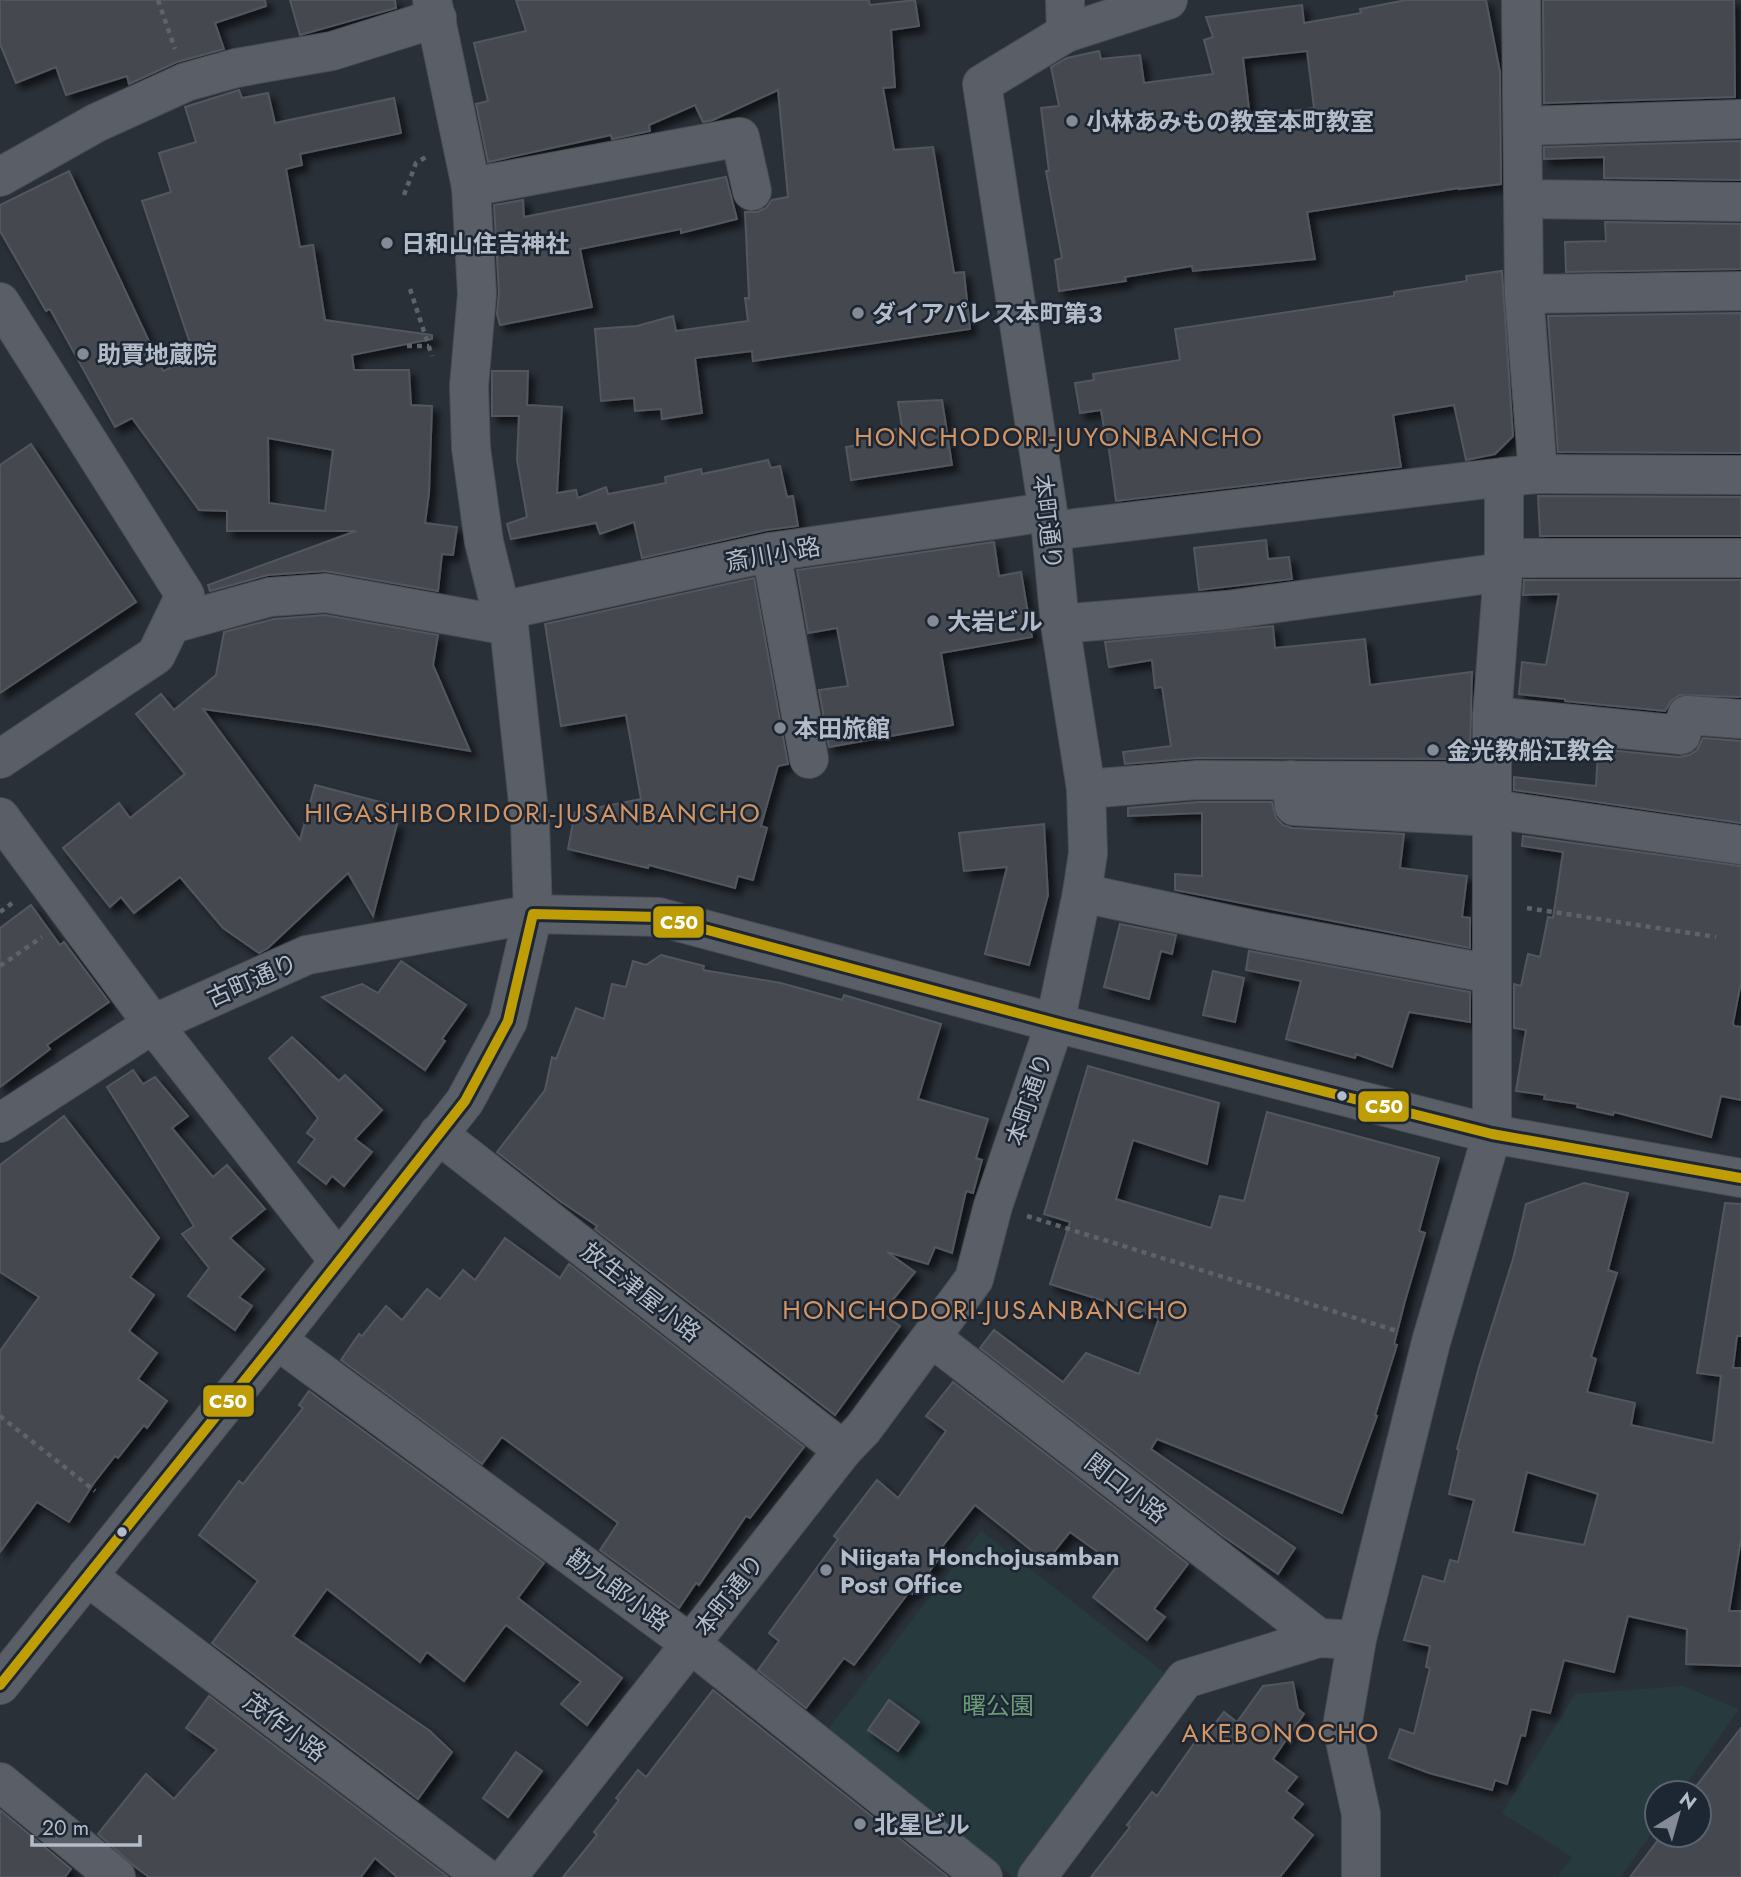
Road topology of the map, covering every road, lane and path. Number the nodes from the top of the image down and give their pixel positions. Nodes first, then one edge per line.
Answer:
1 (158, 0) edge
2 (1168, 0) edge
3 (1521, 0) edge
4 (435, 9) edge
5 (1066, 16) edge
6 (186, 82) junction
7 (1741, 119) edge
8 (1522, 125) junction
9 (0, 177) edge
10 (471, 187) junction
11 (752, 191) dead end
12 (1523, 199) junction
13 (1741, 202) edge
14 (1741, 290) edge
15 (1524, 293) junction
16 (0, 302) edge
17 (407, 346) dead end
18 (429, 346) dead end
19 (1741, 474) edge
20 (1521, 475) junction
21 (1049, 522) junction
22 (771, 552) junction
23 (1741, 558) edge
24 (1503, 565) junction
25 (505, 618) junction
26 (172, 624) junction
27 (1060, 624) junction
28 (1492, 716) junction
29 (1741, 719) edge
30 (0, 759) edge
31 (809, 759) dead end
32 (1086, 789) junction
33 (1492, 802) junction
34 (0, 817) edge
35 (1741, 845) edge
36 (1082, 893) junction
37 (1492, 902) junction
38 (74, 914) junction
39 (533, 914) junction
40 (1716, 937) dead end
41 (0, 966) edge
42 (1492, 974) junction
43 (1055, 1023) junction
44 (153, 1024) junction
45 (0, 1123) edge
46 (438, 1134) junction
47 (1492, 1135) junction
48 (1741, 1178) edge
49 (993, 1206) junction
50 (338, 1260) junction
51 (932, 1338) junction
52 (277, 1340) junction
53 (1430, 1342) junction
54 (0, 1416) edge
55 (844, 1450) junction
56 (95, 1491) dead end
57 (87, 1576) junction
58 (1338, 1638) junction
59 (691, 1644) junction
60 (0, 1685) edge
61 (0, 1782) edge
62 (116, 1877) edge
63 (484, 1877) edge
64 (507, 1877) edge
65 (983, 1877) edge
66 (1037, 1877) edge
67 (1361, 1877) edge

1 - 6 path
2 - 5 street
3 - 8 street
4 - 6 street
4 - 10 street
5 - 21 street, 本町通り
6 - 9 street
7 - 8 street
8 - 12 street
10 - 11 street
10 - 25 street
12 - 13 street
12 - 15 street
14 - 15 street
15 - 20 street
16 - 26 street
17 - 18 path
19 - 20 street, 斎川小路
20 - 21 street, 斎川小路
20 - 24 street
21 - 22 street, 斎川小路
21 - 27 street, 本町通り
22 - 25 street, 斎川小路
22 - 31 street
23 - 24 street
24 - 27 street
24 - 28 street
25 - 26 street
25 - 39 street
26 - 30 street
27 - 32 street, 本町通り
28 - 29 street
28 - 33 street
32 - 33 street
32 - 36 street, 本町通り
33 - 35 street
33 - 37 street
34 - 38 street
36 - 42 street
36 - 43 street, 本町通り
37 - 40 path
37 - 42 street
38 - 41 path
38 - 44 street
39 - 43 street, 古町通り
39 - 44 street, 古町通り
39 - 46 street
42 - 47 street
43 - 47 street, 古町通り
43 - 49 street, 本町通り
44 - 45 street, 古町通り
44 - 50 street
46 - 50 street
46 - 55 street, 放生津屋小路
47 - 48 street, 古町通り
47 - 53 street
49 - 51 street, 本町通り
49 - 53 path
50 - 52 street
51 - 55 street, 本町通り
51 - 58 street, 関口小路
52 - 57 street
52 - 59 street, 勘九郎小路
53 - 58 street
54 - 56 path
55 - 59 street, 本町通り
57 - 60 street
57 - 63 street, 茂作小路
58 - 66 street
58 - 67 street
59 - 64 street, 本町通り
59 - 65 street, 勘九郎小路
61 - 62 street

